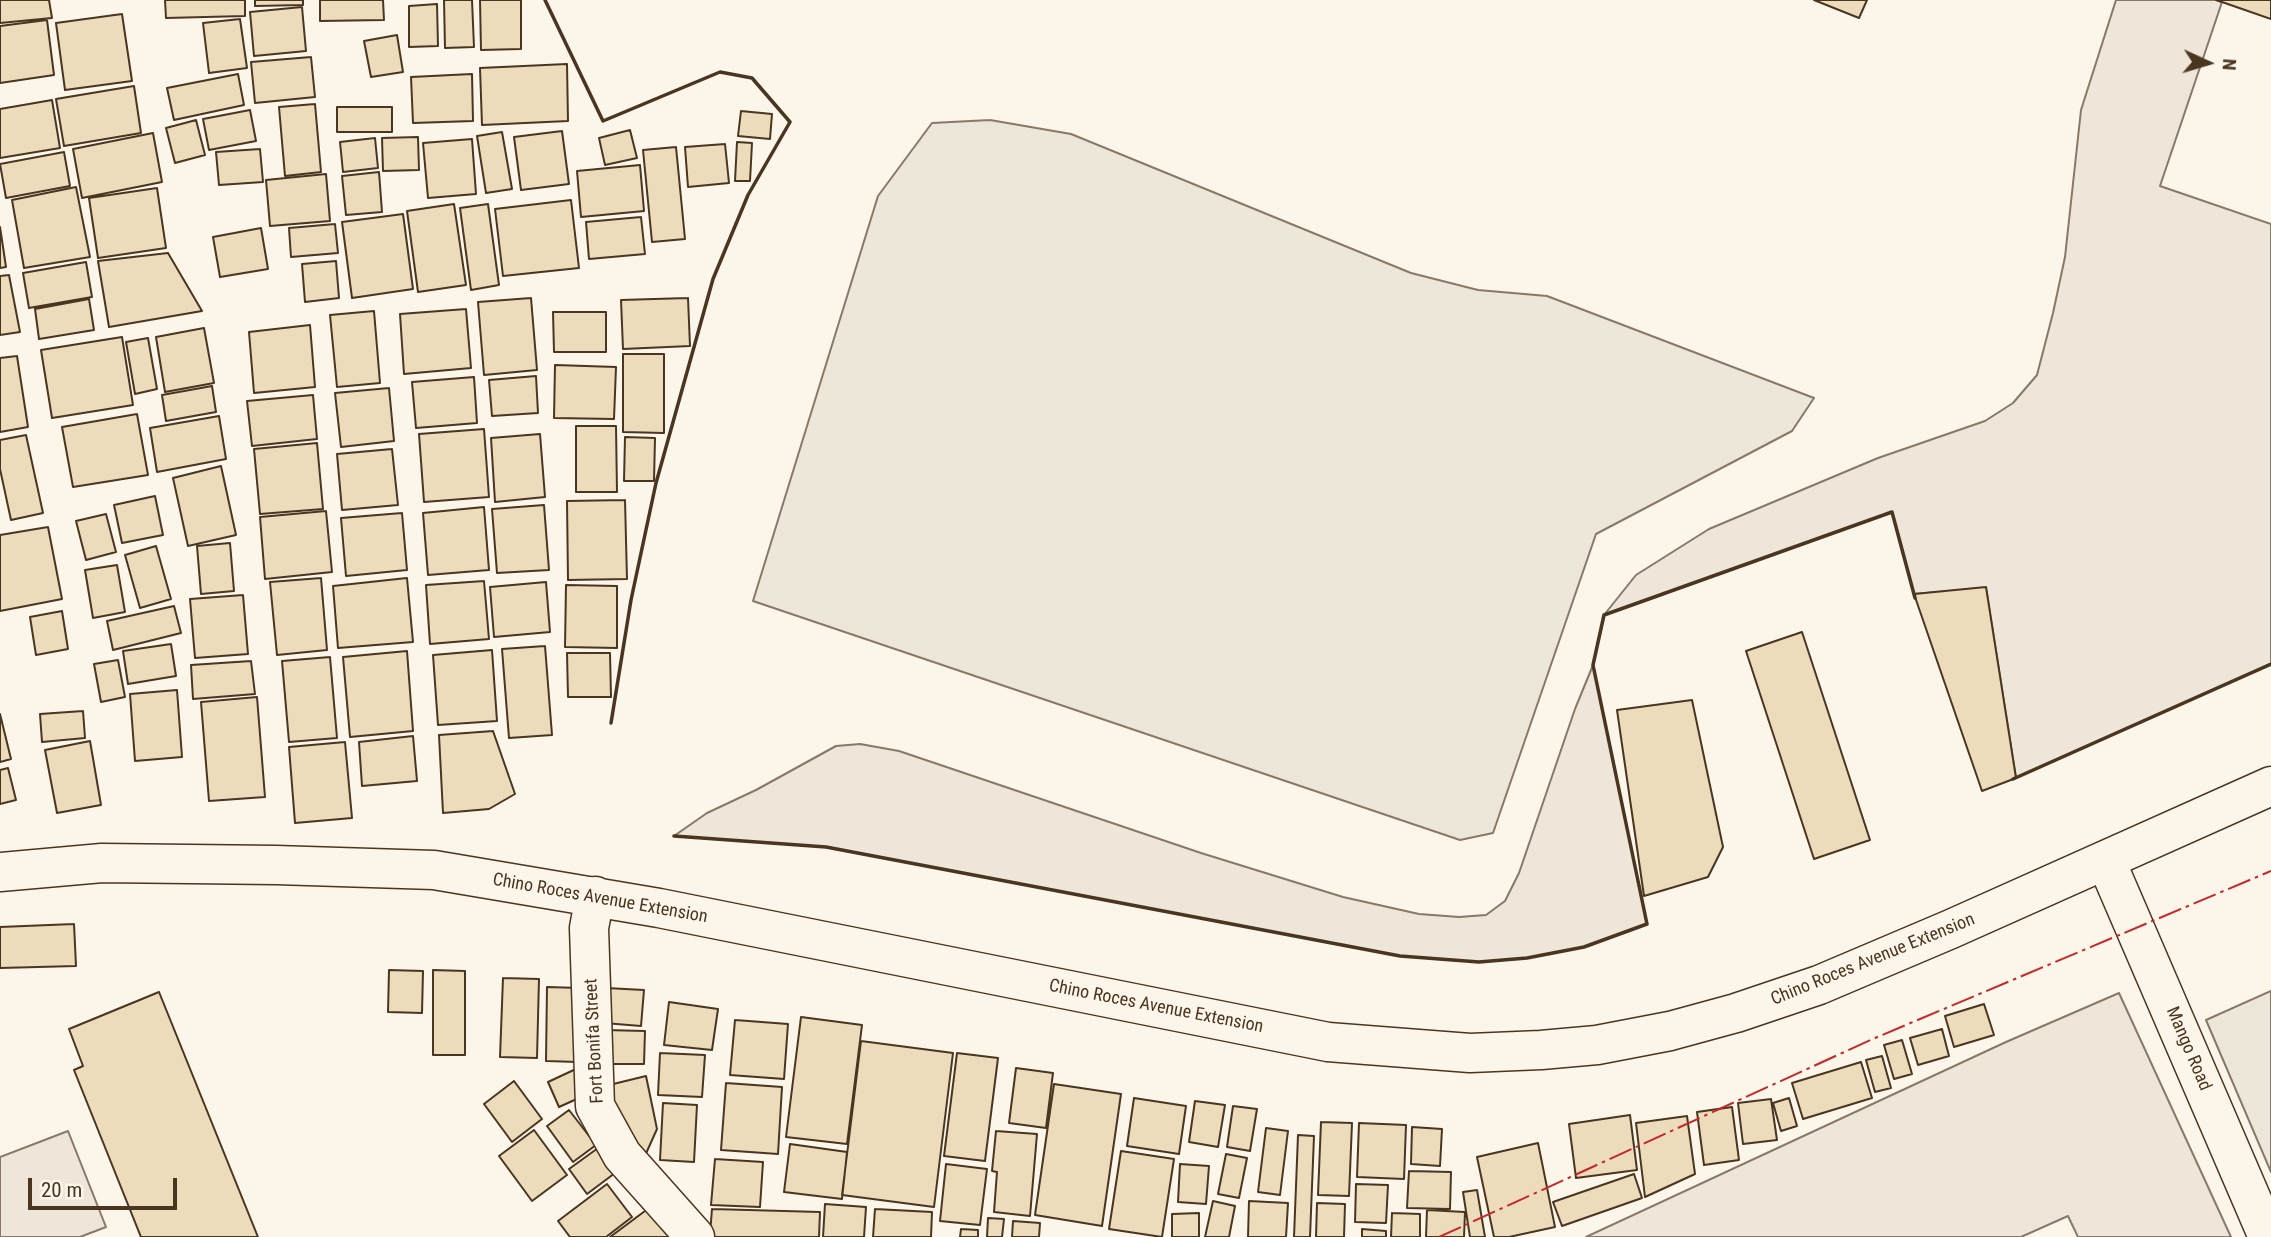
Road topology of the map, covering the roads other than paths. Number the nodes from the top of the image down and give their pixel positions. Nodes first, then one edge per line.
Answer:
1 (2271, 786) edge
2 (2106, 860) junction
3 (0, 872) edge
4 (595, 897) junction
5 (695, 1237) edge
6 (2269, 1237) edge

1 - 2 main road, Chino Roces Avenue Extension
2 - 4 main road, Chino Roces Avenue Extension
2 - 6 main road, Mango Road
3 - 4 main road, Chino Roces Avenue Extension
4 - 5 main road, Fort Bonifa Street

